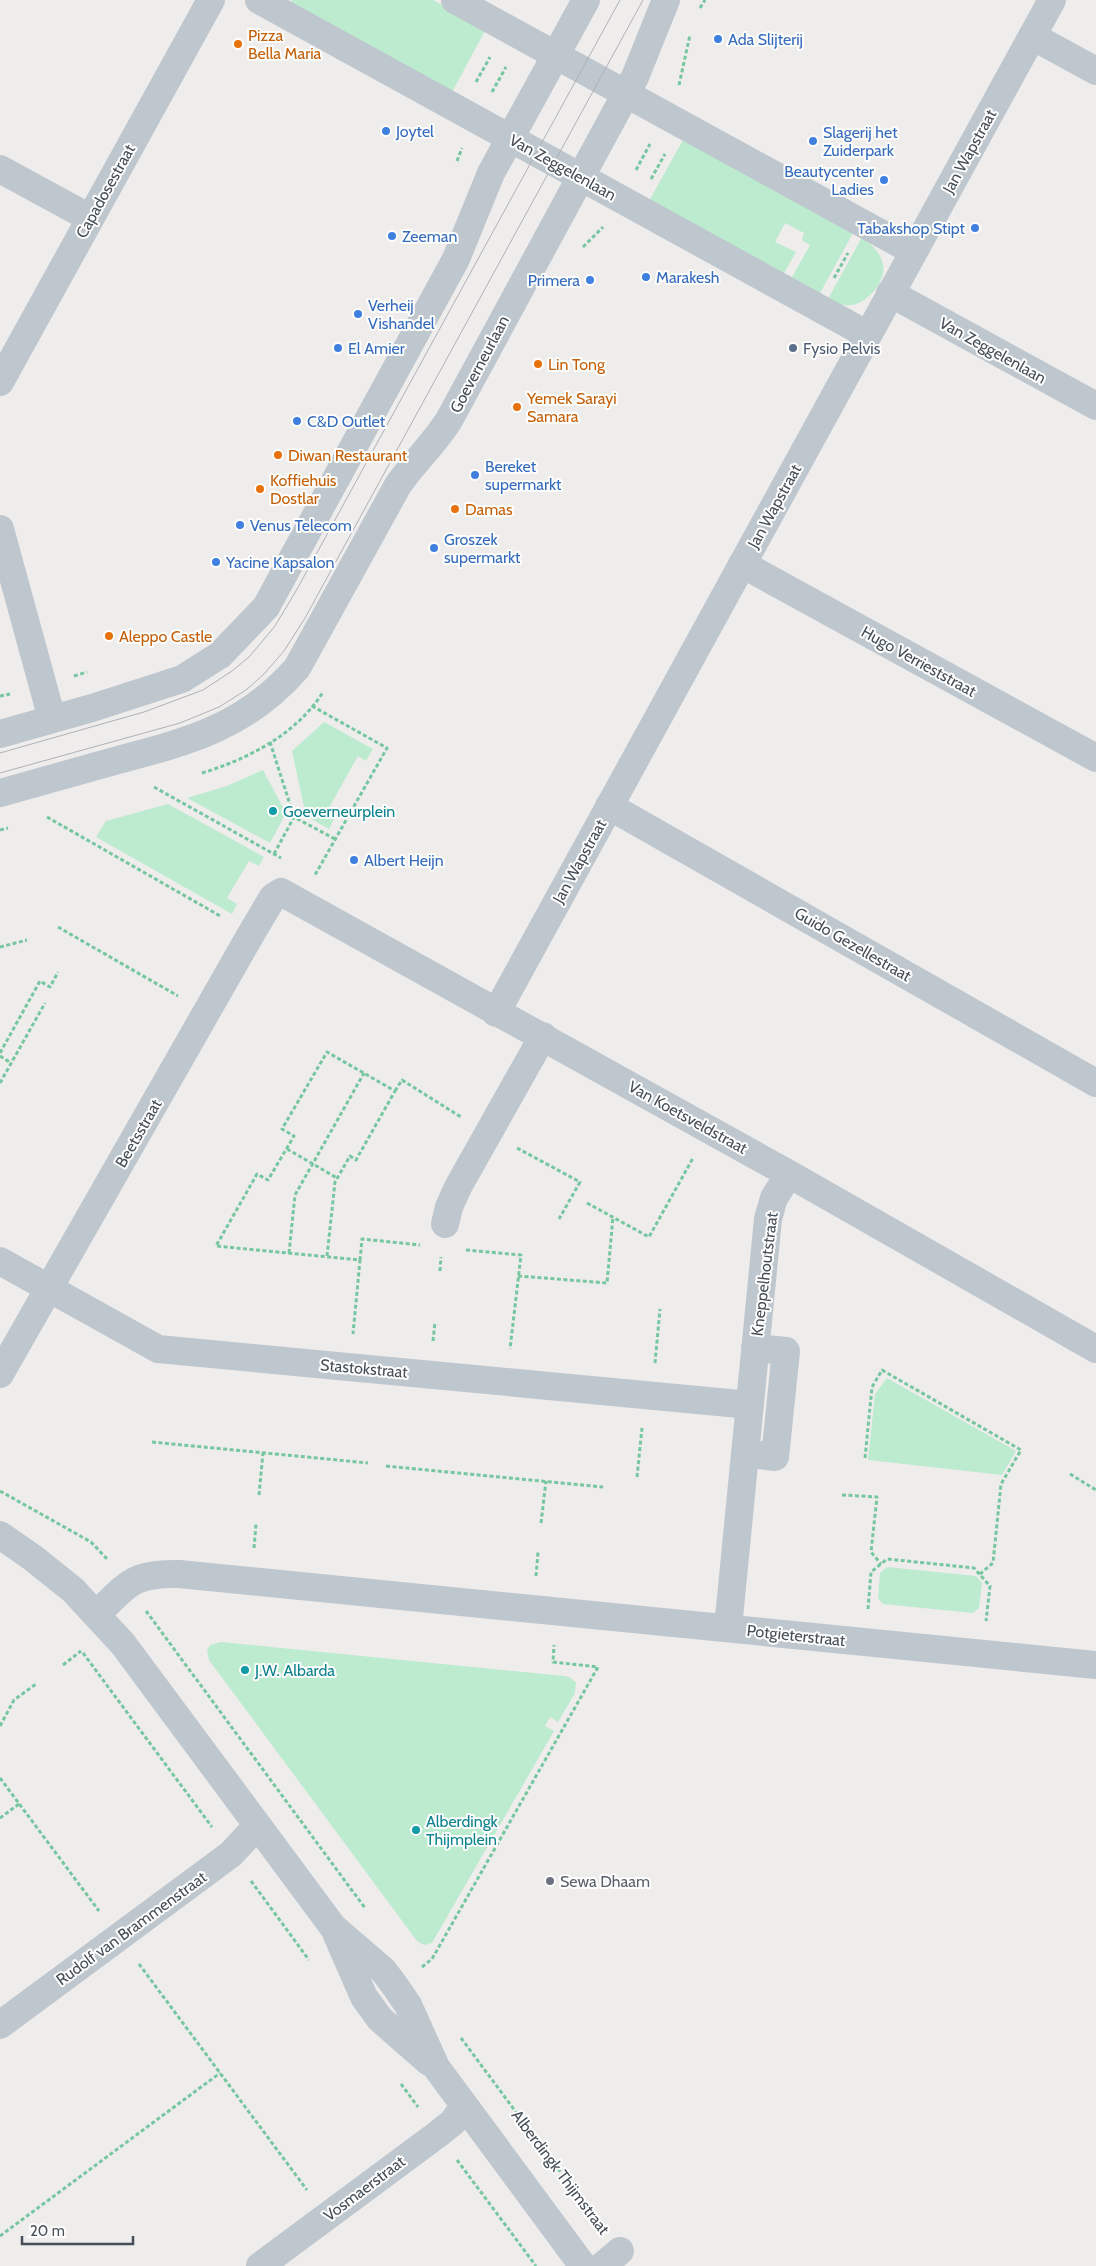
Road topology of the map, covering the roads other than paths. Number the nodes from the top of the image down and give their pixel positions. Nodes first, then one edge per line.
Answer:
1 (211, 0) edge
2 (259, 0) edge
3 (455, 0) edge
4 (586, 0) edge
5 (666, 0) edge
6 (1052, 0) edge
7 (1032, 36) junction
8 (555, 55) junction
9 (1096, 71) edge
10 (625, 94) junction
11 (510, 138) junction
12 (0, 169) edge
13 (580, 176) junction
14 (90, 218) junction
15 (913, 251) junction
16 (890, 293) junction
17 (868, 335) junction
18 (0, 382) edge
19 (1096, 406) edge
20 (0, 530) edge
21 (742, 564) junction
22 (52, 719) junction
23 (0, 734) edge
24 (1096, 758) edge
25 (0, 793) edge
26 (609, 806) junction
27 (289, 897) joint
28 (496, 1013) junction
29 (543, 1036) junction
30 (1096, 1083) edge
31 (789, 1174) junction
32 (445, 1224) dead end
33 (0, 1260) edge
34 (49, 1288) junction
35 (755, 1348) junction
36 (1096, 1349) edge
37 (0, 1374) edge
38 (750, 1405) junction
39 (745, 1453) junction
40 (0, 1535) edge
41 (98, 1614) junction
42 (728, 1628) junction
43 (1096, 1665) edge
44 (258, 1826) junction
45 (0, 2025) edge
46 (464, 2106) junction
47 (260, 2266) edge
48 (583, 2266) edge

1 - 14 street, Capadosestraat
2 - 11 street, Van Zeggelenlaan
3 - 8 street
4 - 8 street
5 - 10 street, Goeverneurlaan
6 - 7 street, Jan Wapstraat
7 - 9 street
7 - 15 street, Jan Wapstraat
8 - 10 street
8 - 11 street
10 - 13 street, Goeverneurlaan
10 - 15 street
11 - 13 street, Van Zeggelenlaan
11 - 22 street
12 - 14 street
13 - 17 street, Van Zeggelenlaan
13 - 25 street, Goeverneurlaan
14 - 18 street, Capadosestraat
15 - 16 street, Jan Wapstraat
16 - 17 street, Jan Wapstraat
16 - 19 street, Van Zeggelenlaan
17 - 21 street, Jan Wapstraat
20 - 22 street
21 - 24 street, Hugo Verrieststraat
21 - 26 street, Jan Wapstraat
22 - 23 street
26 - 28 street, Jan Wapstraat
26 - 30 street, Guido Gezellestraat
27 - 28 street, Van Koetsveldstraat
27 - 34 street, Beetsstraat
28 - 29 street, Van Koetsveldstraat
29 - 31 street, Van Koetsveldstraat
29 - 32 street
31 - 35 street, Kneppelhoutstraat
31 - 36 street, Van Koetsveldstraat
33 - 34 street, Stastokstraat
34 - 37 street, Beetsstraat
34 - 38 street, Stastokstraat
35 - 38 street, Kneppelhoutstraat
35 - 39 street, Kneppelhoutstraat
38 - 39 street, Kneppelhoutstraat
39 - 42 street, Kneppelhoutstraat
40 - 41 street
41 - 42 street
41 - 44 street
42 - 43 street, Potgieterstraat
44 - 45 street, Rudolf van Brammenstraat
44 - 46 street
46 - 47 street, Vosmaerstraat
46 - 48 street

